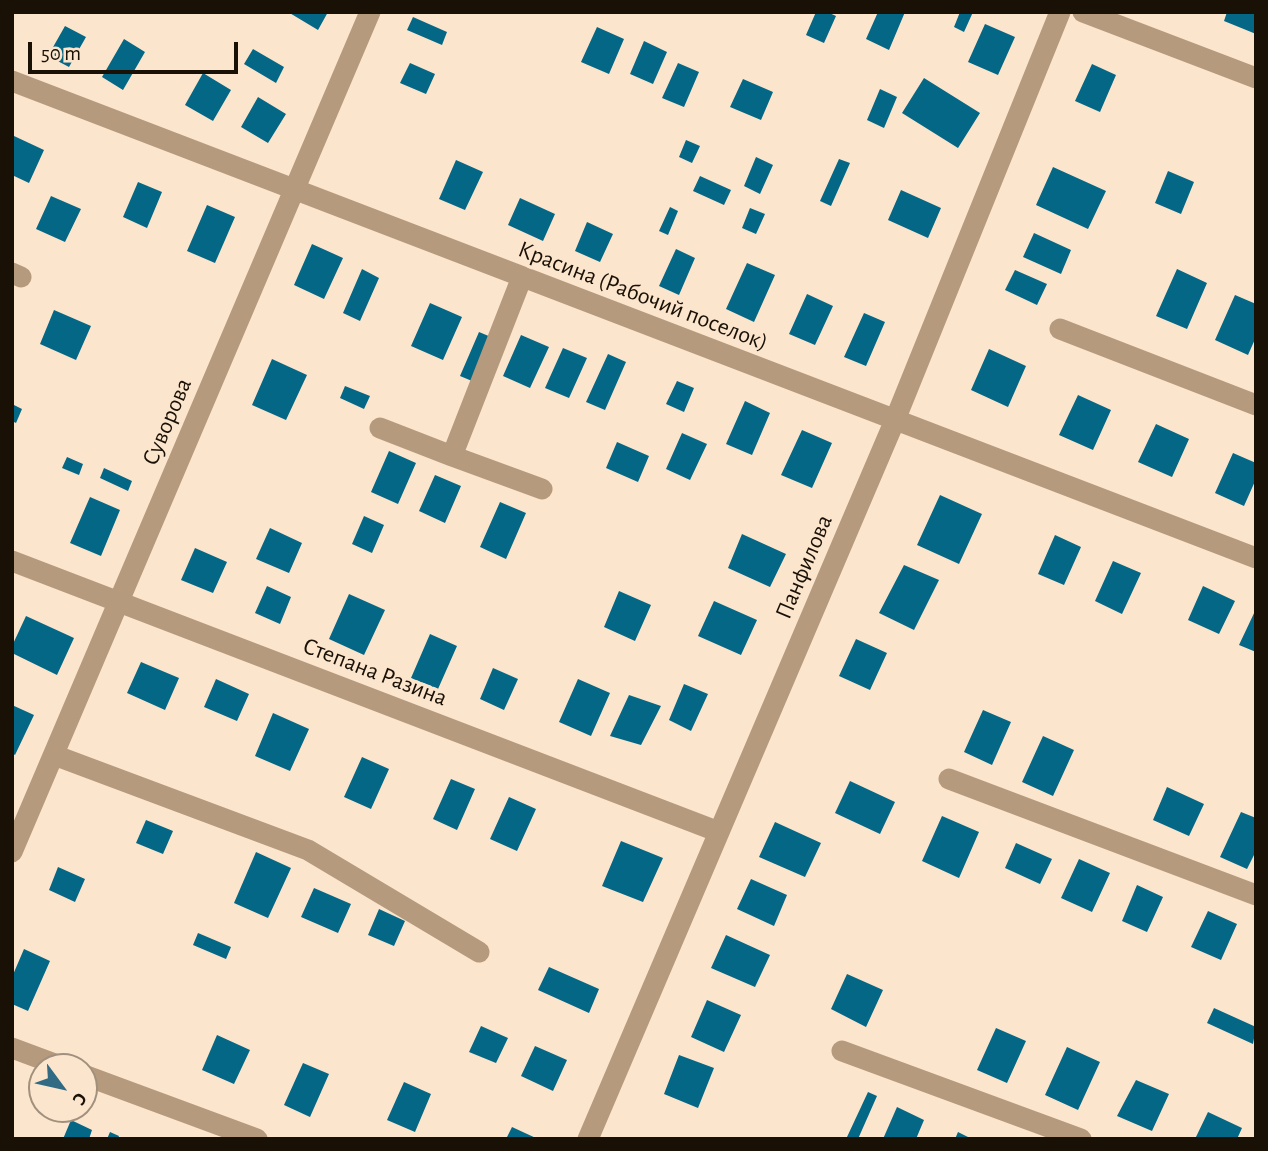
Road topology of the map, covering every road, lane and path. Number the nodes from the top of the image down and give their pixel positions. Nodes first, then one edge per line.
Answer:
1 (370, 12) edge
2 (1060, 12) edge
3 (1083, 12) edge
4 (1256, 78) edge
5 (12, 81) edge
6 (294, 190) junction
7 (522, 277) junction
8 (1060, 329) dead end
9 (1256, 405) edge
10 (895, 420) junction
11 (380, 428) dead end
12 (452, 456) junction
13 (542, 489) dead end
14 (1256, 558) edge
15 (12, 561) edge
16 (119, 602) junction
17 (54, 755) junction
18 (949, 779) dead end
19 (719, 832) junction
20 (12, 852) edge
21 (1256, 895) edge
22 (479, 952) dead end
23 (842, 1051) dead end
24 (98, 1080) edge
25 (257, 1139) edge
26 (588, 1139) edge
27 (1081, 1139) edge

1 - 6 street, Суворова
2 - 10 street, Панфилова
3 - 4 street
5 - 6 street, Красина (Рабочий поселок)
6 - 7 street, Красина (Рабочий поселок)
6 - 16 street, Суворова
7 - 10 street, Красина (Рабочий поселок)
7 - 12 street
8 - 9 street
10 - 14 street, Красина (Рабочий поселок)
10 - 19 street, Панфилова
11 - 12 street
12 - 13 street
15 - 16 street, Степана Разина
16 - 17 street, Суворова
16 - 19 street, Степана Разина
17 - 20 street, Суворова
17 - 22 street
18 - 21 street
19 - 26 street, Панфилова
23 - 27 street
24 - 25 street

